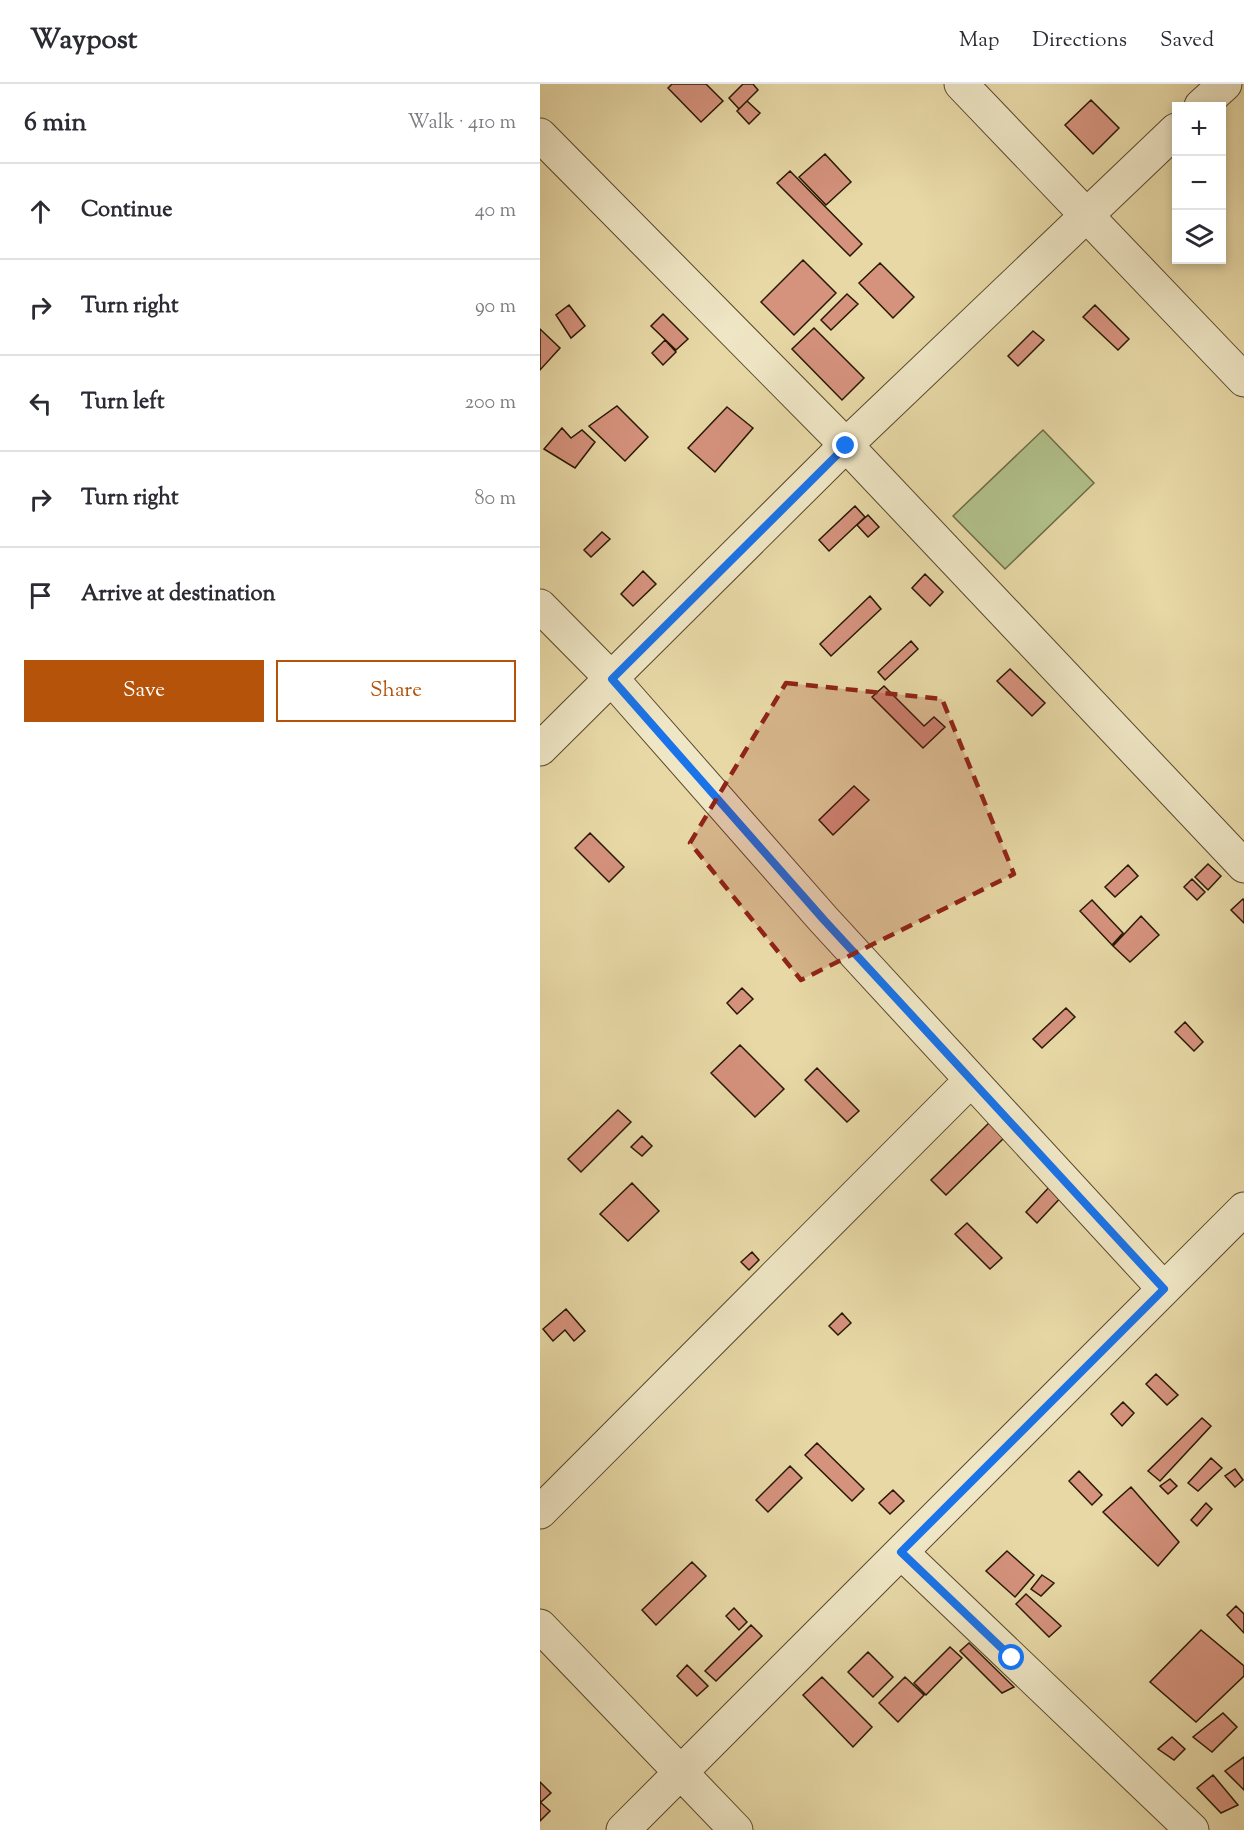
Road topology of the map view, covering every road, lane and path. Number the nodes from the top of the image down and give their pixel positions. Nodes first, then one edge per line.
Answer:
1 (961, 84) edge
2 (1225, 84) edge
3 (1205, 102) edge
4 (1172, 134) edge
5 (540, 135) edge
6 (1086, 216) junction
7 (1244, 380) edge
8 (846, 446) junction
9 (540, 606) edge
10 (612, 679) junction
11 (540, 749) edge
12 (1244, 866) edge
13 (971, 1080) junction
14 (1244, 1209) edge
15 (1164, 1289) junction
16 (540, 1512) edge
17 (901, 1552) junction
18 (540, 1626) edge
19 (680, 1772) junction
20 (623, 1830) edge
21 (736, 1830) edge
22 (1192, 1830) edge

1 - 6 street
2 - 3 street
4 - 6 street
5 - 8 street
6 - 7 street
6 - 8 street
8 - 10 street
8 - 12 street
9 - 10 street
10 - 11 street
10 - 13 street
13 - 15 street
13 - 16 street
14 - 15 street
15 - 17 street
17 - 19 street
17 - 22 street
18 - 19 street
19 - 20 street
19 - 21 street

